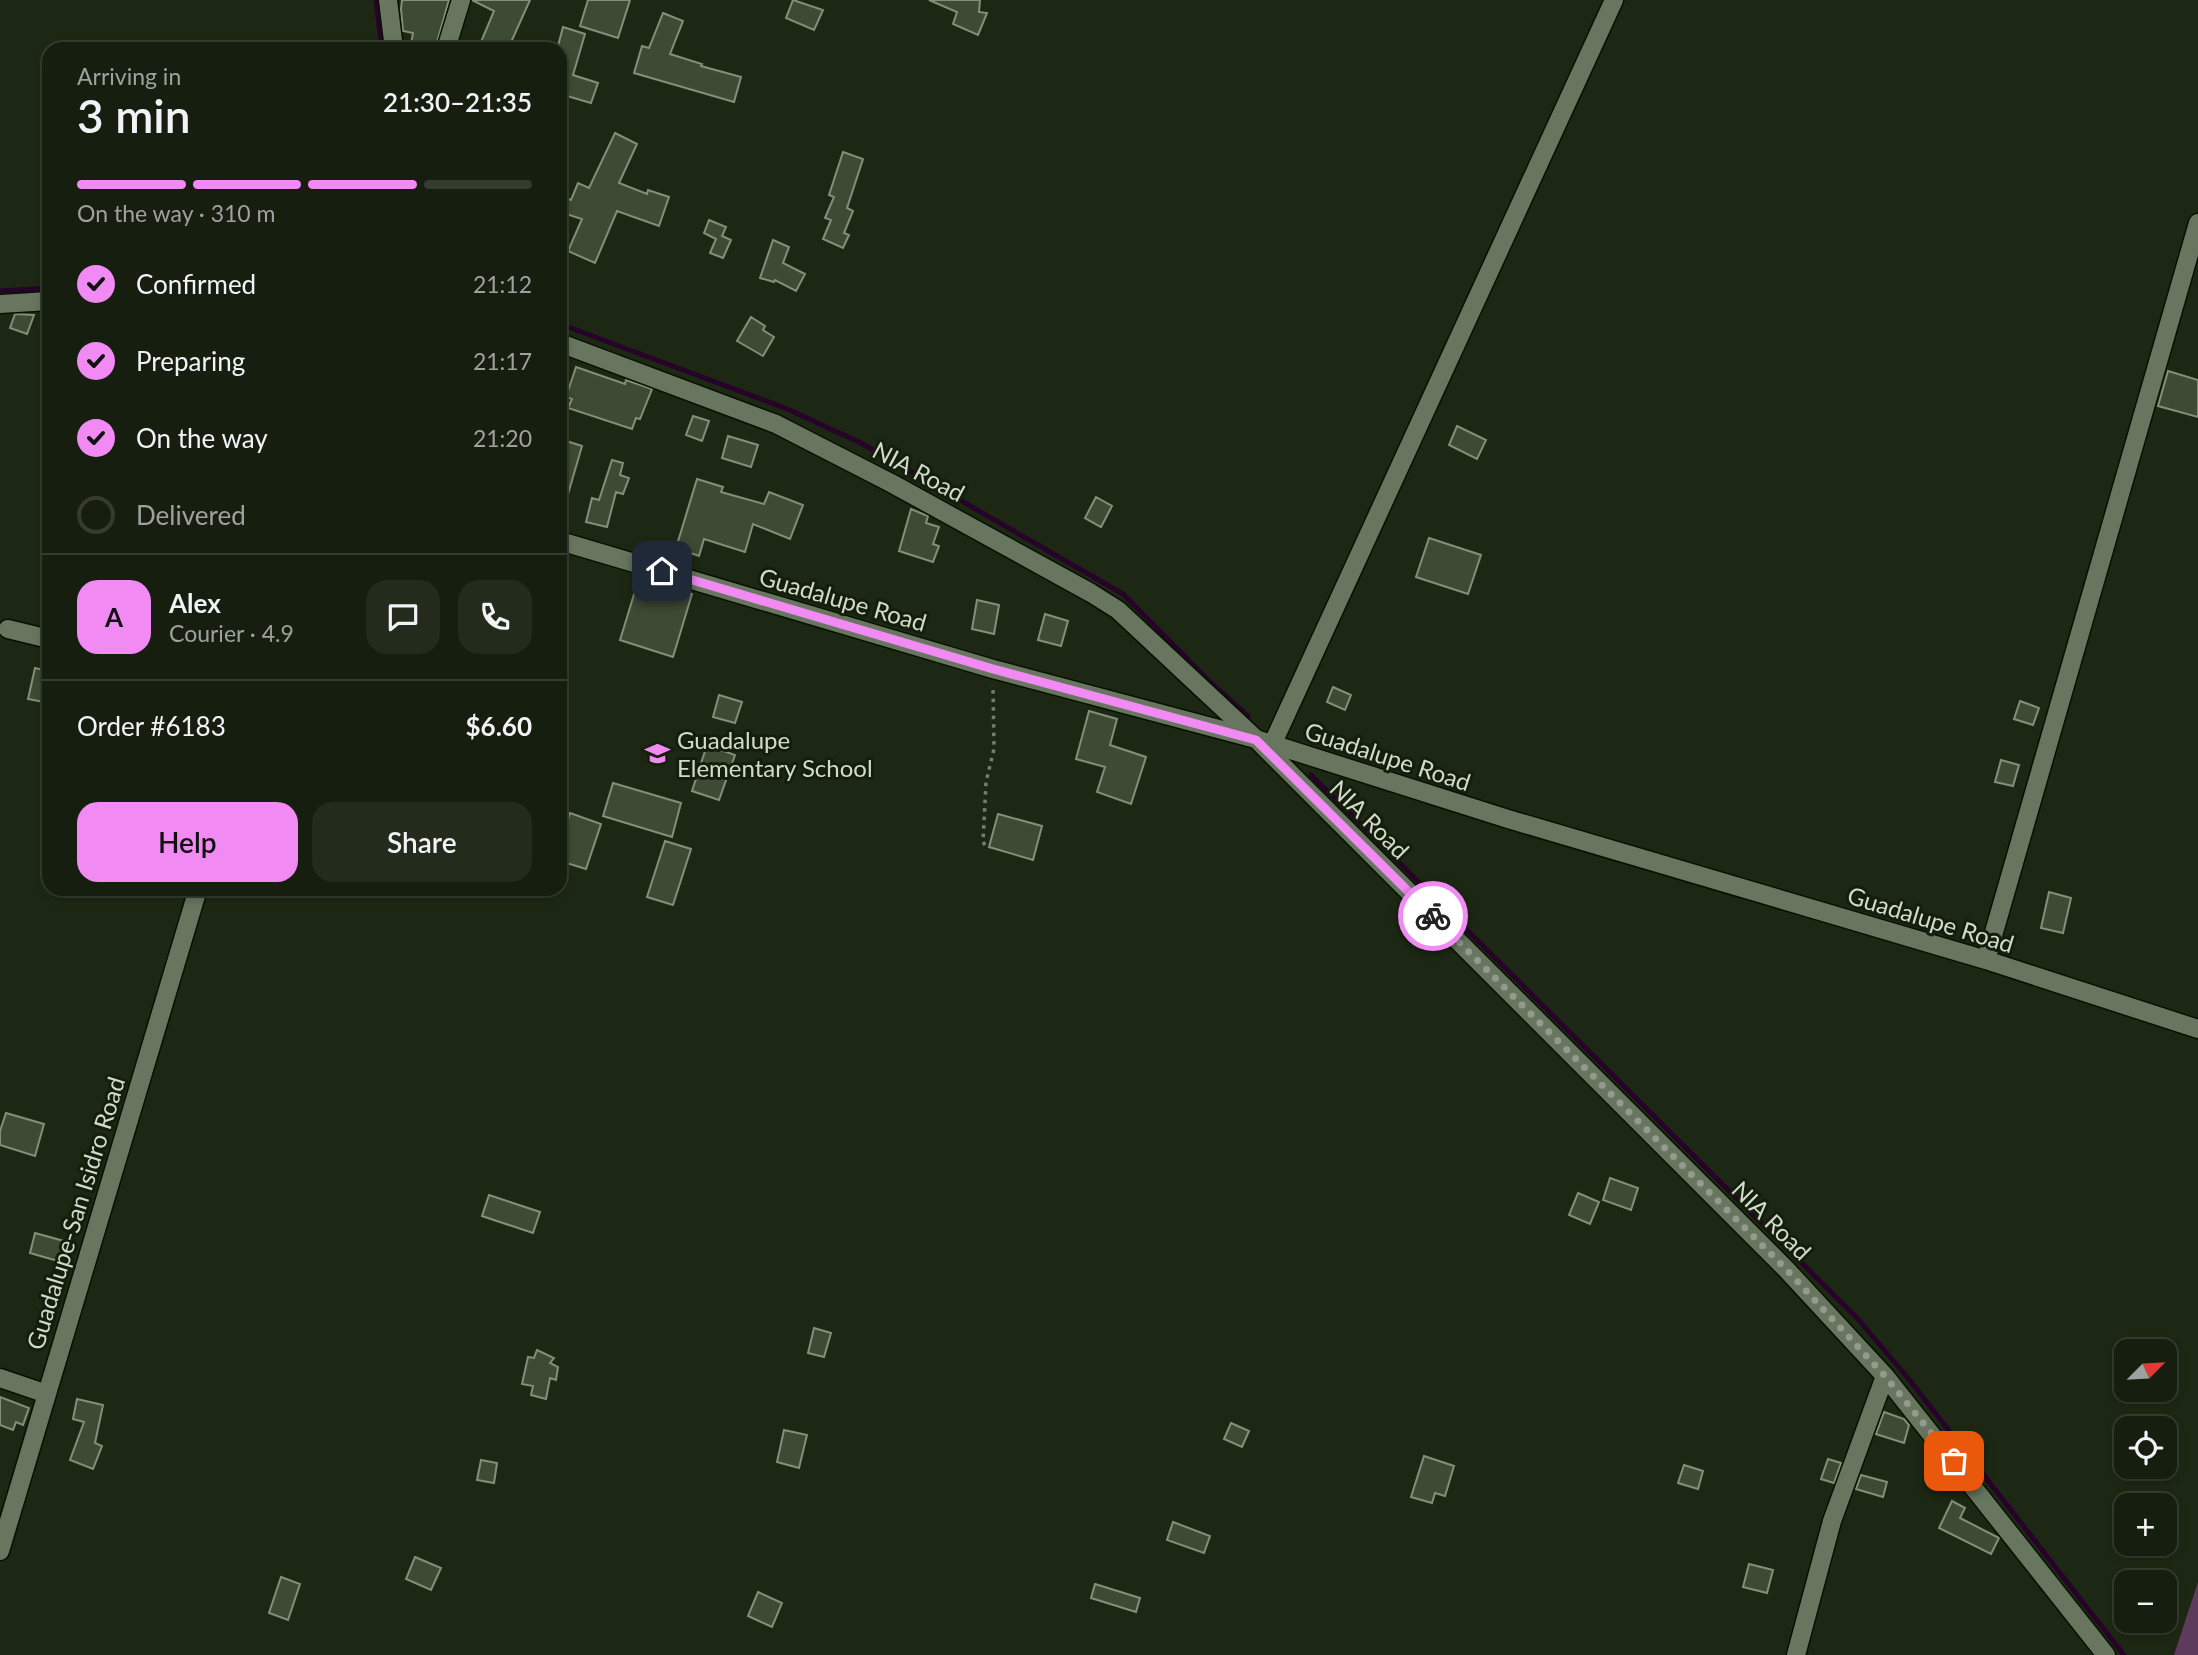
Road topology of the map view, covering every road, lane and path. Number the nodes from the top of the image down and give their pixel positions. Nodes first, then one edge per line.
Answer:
1 (388, 0) edge
2 (461, 0) edge
3 (1614, 0) edge
4 (393, 42) edge
5 (448, 42) edge
6 (2198, 223) edge
7 (42, 301) edge
8 (0, 304) edge
9 (567, 346) edge
10 (567, 543) edge
11 (8, 629) dead end
12 (42, 637) edge
13 (993, 669) junction
14 (1264, 742) junction
15 (985, 845) dead end
16 (196, 896) edge
17 (1986, 960) junction
18 (2198, 1029) edge
19 (1885, 1376) junction
20 (0, 1378) edge
21 (47, 1394) junction
22 (0, 1551) edge
23 (1796, 1655) edge
24 (2106, 1655) edge

1 - 4 street
2 - 5 street
3 - 14 street
6 - 17 street
7 - 8 street
9 - 14 street, NIA Road
10 - 13 street, Guadalupe Road
11 - 12 street
13 - 14 street, Guadalupe Road
13 - 15 path
14 - 17 street, Guadalupe Road
14 - 19 street, NIA Road
16 - 21 street, Guadalupe-San Isidro Road
17 - 18 street, Guadalupe Road
19 - 23 street
19 - 24 street, NIA Road
20 - 21 street
21 - 22 street, Guadalupe-San Isidro Road

